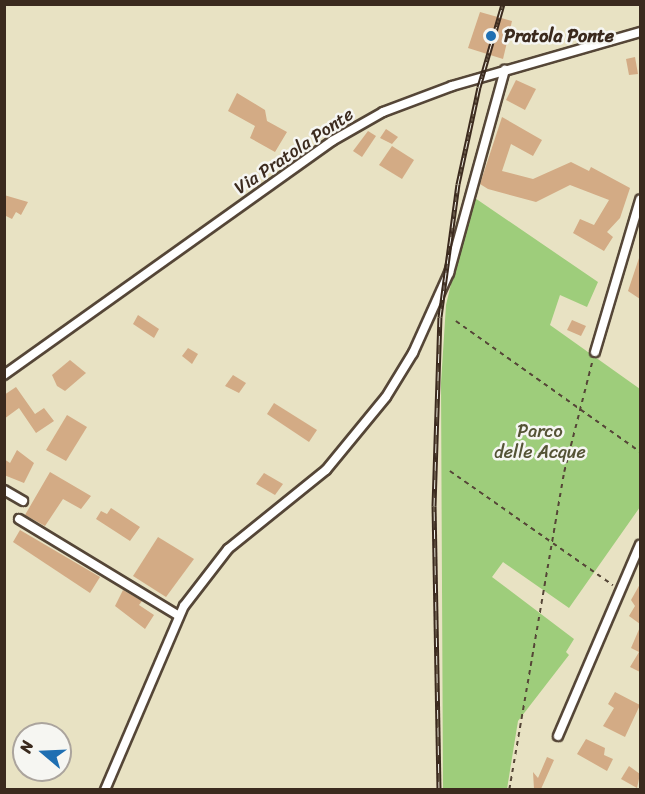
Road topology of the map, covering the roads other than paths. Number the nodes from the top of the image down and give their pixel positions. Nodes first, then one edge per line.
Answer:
1 (640, 32) edge
2 (506, 70) junction
3 (640, 200) edge
4 (595, 352) road end
5 (4, 375) edge
6 (4, 490) edge
7 (23, 501) dead end
8 (19, 519) dead end
9 (640, 545) edge
10 (179, 616) junction
11 (558, 736) dead end
12 (105, 789) edge

1 - 2 street, Via Pratola Ponte
2 - 5 street, Via Pratola Ponte
2 - 10 street
3 - 4 street
6 - 7 street
8 - 10 street
9 - 11 street
10 - 12 street

